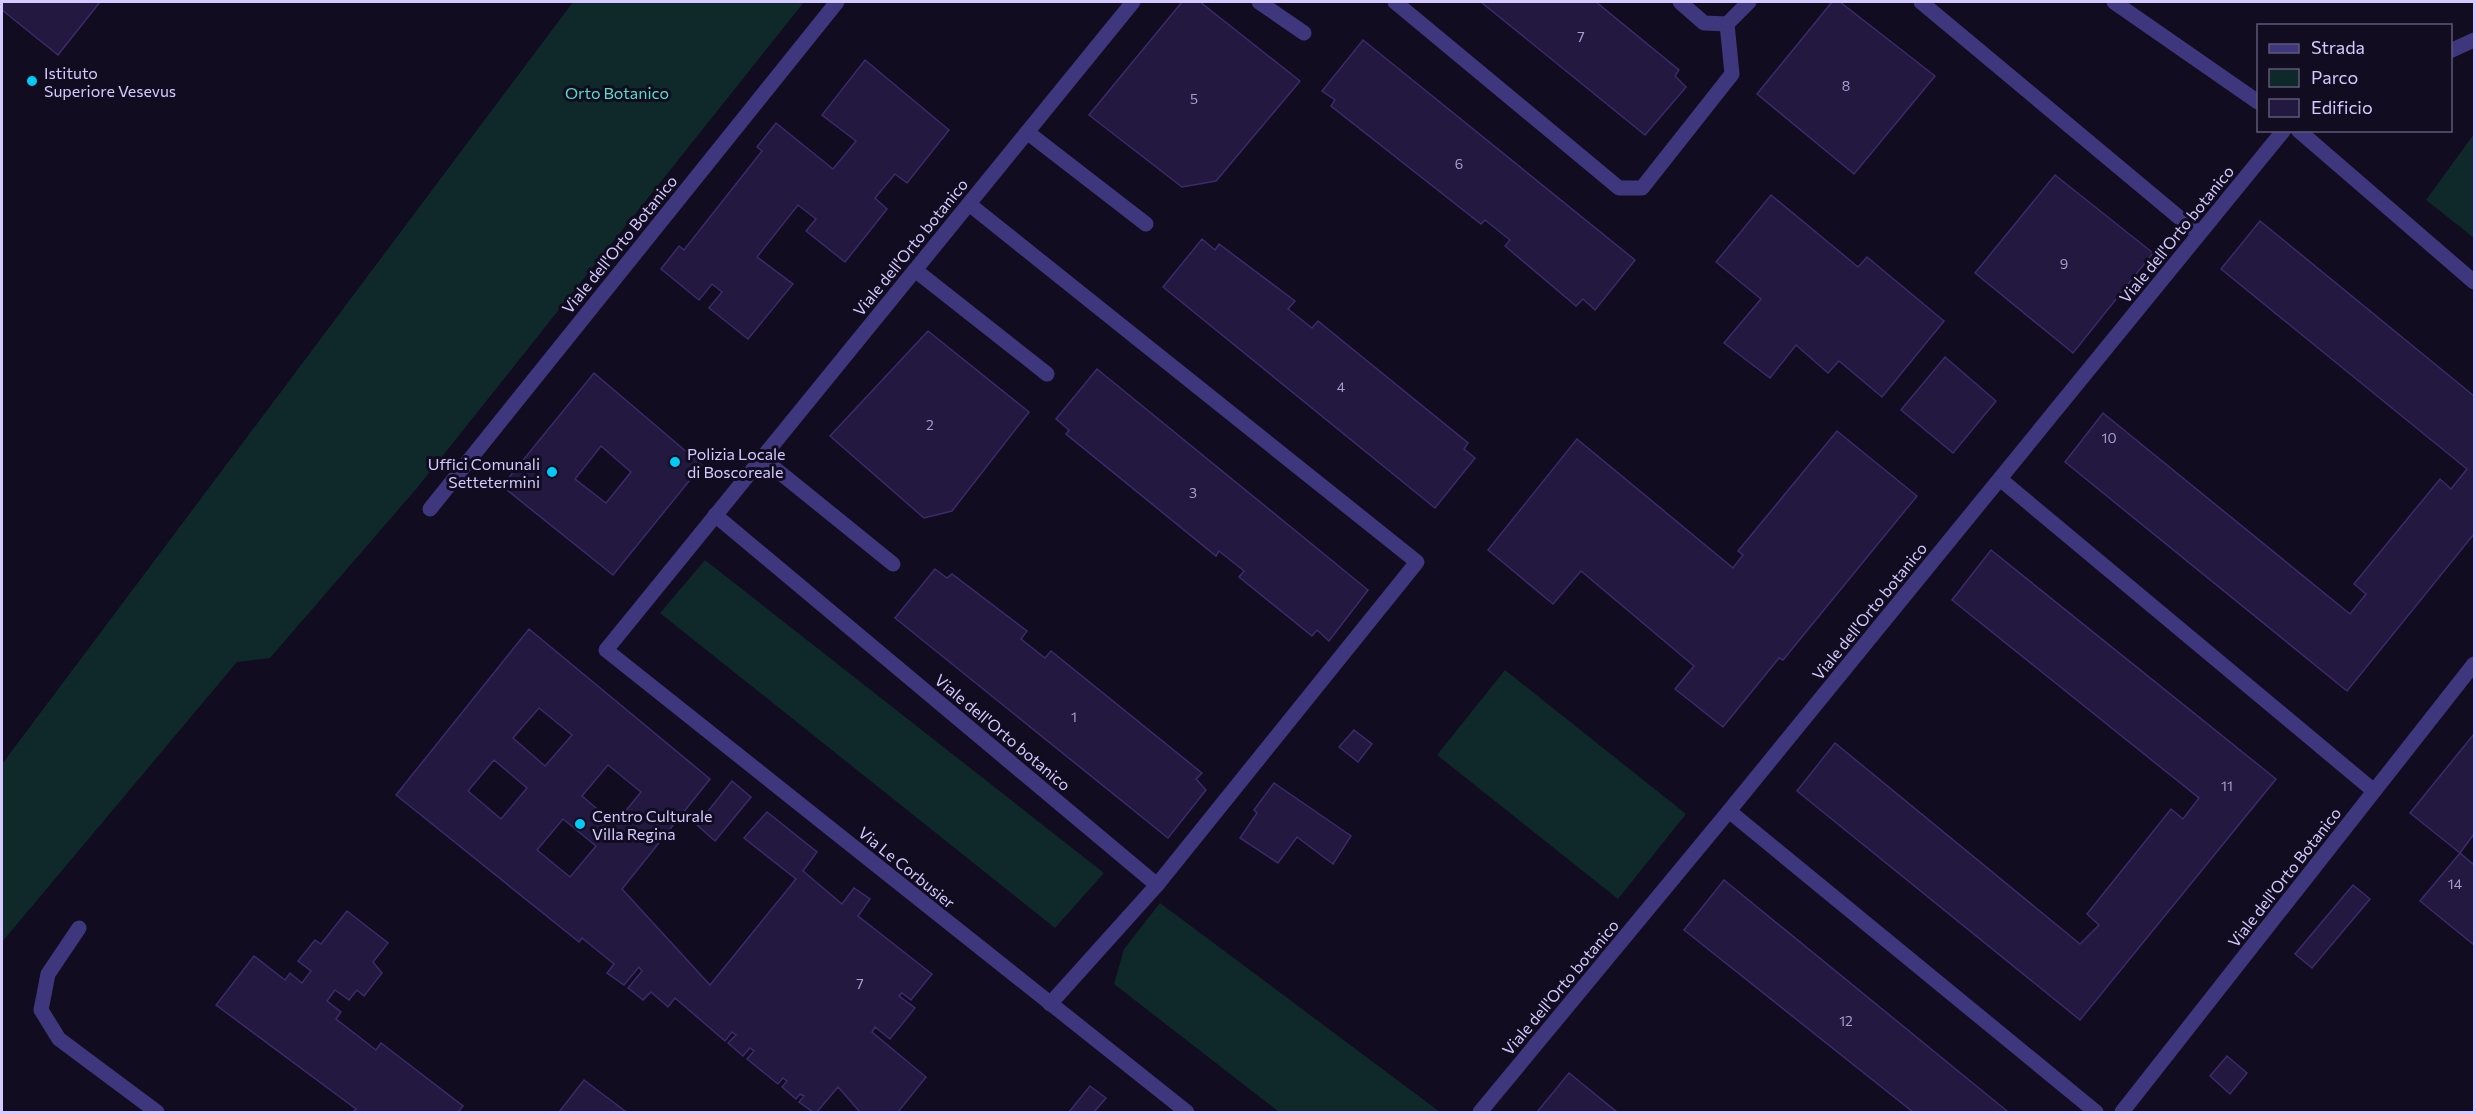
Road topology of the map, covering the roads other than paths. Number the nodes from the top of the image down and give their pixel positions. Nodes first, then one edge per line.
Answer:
1 (837, 2) edge
2 (1133, 2) edge
3 (1259, 2) edge
4 (1395, 2) edge
5 (1680, 2) edge
6 (1749, 2) edge
7 (1921, 2) edge
8 (2114, 2) edge
9 (1727, 24) junction
10 (1304, 33) dead end
11 (2475, 40) edge
12 (2452, 51) edge
13 (2257, 101) edge
14 (1027, 132) junction
15 (2282, 132) edge
16 (2300, 132) edge
17 (969, 204) junction
18 (1146, 224) dead end
19 (2199, 234) junction
20 (915, 270) junction
21 (2475, 282) edge
22 (1047, 374) dead end
23 (762, 458) junction
24 (2000, 479) junction
25 (430, 510) dead end
26 (715, 515) junction
27 (893, 564) dead end
28 (606, 650) joint
29 (2475, 664) edge
30 (2374, 791) junction
31 (1729, 811) junction
32 (1157, 885) junction
33 (79, 928) dead end
34 (1050, 1004) junction
35 (157, 1113) edge
36 (1187, 1113) edge
37 (1480, 1113) edge
38 (2096, 1113) edge
39 (2122, 1113) edge

1 - 25 street, Viale dell'Orto Botanico
2 - 14 street, Viale dell'Orto botanico
3 - 10 street
4 - 9 street
5 - 9 street
6 - 9 street
7 - 19 street
8 - 13 street
11 - 12 street
14 - 17 street, Viale dell'Orto botanico
14 - 18 street
15 - 19 street, Viale dell'Orto botanico
16 - 21 street
17 - 20 street, Viale dell'Orto botanico
17 - 32 street
19 - 24 street, Viale dell'Orto botanico
20 - 22 street
20 - 23 street, Viale dell'Orto botanico
23 - 26 street, Viale dell'Orto botanico
23 - 27 street
24 - 30 street
24 - 31 street, Viale dell'Orto botanico
26 - 28 street, Viale dell'Orto botanico
26 - 32 street, Viale dell'Orto botanico
28 - 34 street, Via Le Corbusier
29 - 30 street, Viale dell'Orto Botanico
30 - 39 street, Viale dell'Orto Botanico
31 - 37 street, Viale dell'Orto botanico
31 - 38 street
32 - 34 street
33 - 35 street
34 - 36 street, Via Le Corbusier

